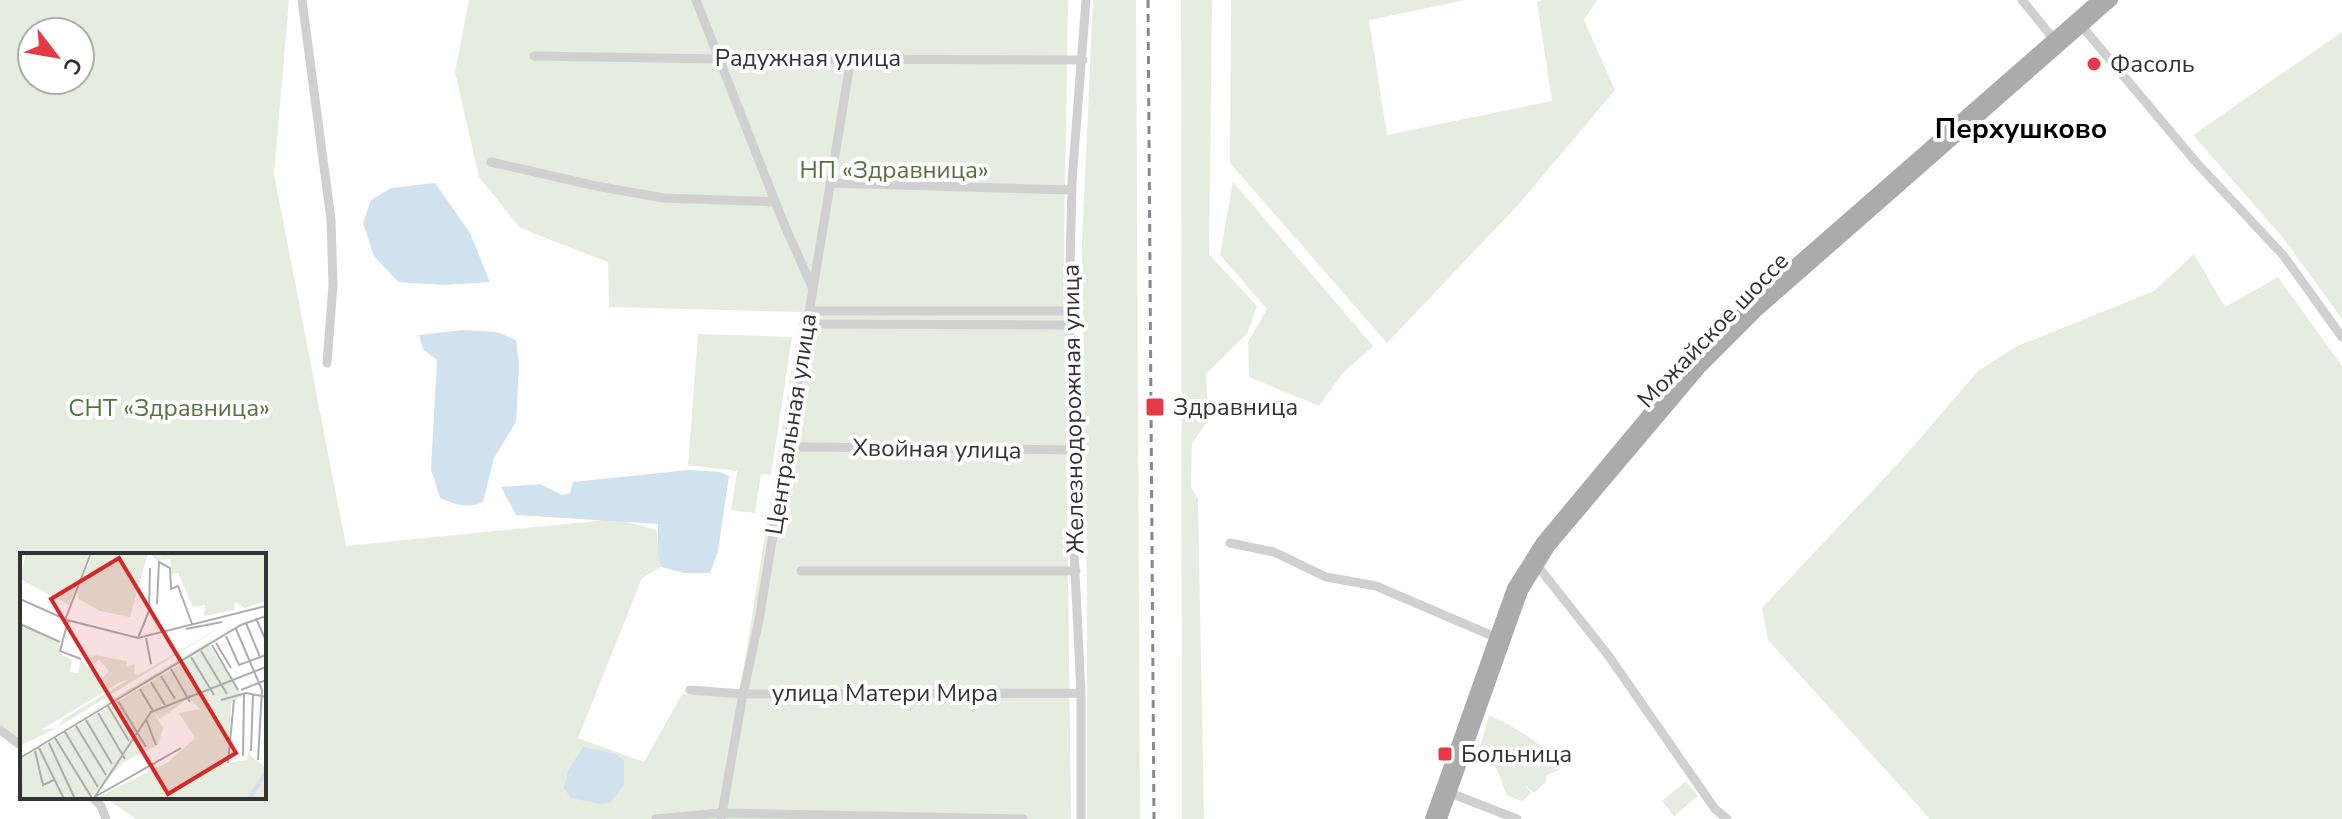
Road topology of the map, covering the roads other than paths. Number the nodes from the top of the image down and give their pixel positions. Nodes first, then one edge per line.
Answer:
1 (302, 0) edge
2 (696, 0) edge
3 (1086, 0) edge
4 (2022, 0) edge
5 (2098, 0) edge
6 (2112, 0) edge
7 (2078, 22) junction
8 (2053, 38) junction
9 (534, 56) dead end
10 (851, 58) junction
11 (719, 59) junction
12 (1083, 60) junction
13 (491, 162) dead end
14 (830, 183) junction
15 (1072, 190) junction
16 (775, 202) junction
17 (813, 289) junction
18 (809, 311) junction
19 (1069, 311) junction
20 (821, 324) dead end
21 (1070, 325) junction
22 (2342, 337) edge
23 (327, 363) dead end
24 (801, 447) dead end
25 (1073, 450) junction
26 (1230, 543) dead end
27 (1536, 564) junction
28 (801, 571) dead end
29 (1076, 571) junction
30 (1495, 637) junction
31 (690, 690) dead end
32 (1081, 693) junction
33 (743, 694) junction
34 (0, 730) edge
35 (20, 745) edge
36 (1450, 793) junction
37 (94, 799) edge
38 (721, 816) edge
39 (106, 819) edge
40 (656, 819) edge
41 (1023, 819) edge
42 (1081, 819) edge
43 (1431, 819) edge
44 (1441, 819) edge
45 (1517, 819) edge
46 (1727, 819) edge

1 - 23 street
2 - 11 street, Центральная улица
3 - 12 street, Железнодорожная улица
4 - 8 street
5 - 7 main road, Можайское шоссе
6 - 7 main road, Можайское шоссе
7 - 8 main road, Можайское шоссе
7 - 22 street
7 - 27 main road, Можайское шоссе
8 - 30 main road, Можайское шоссе
9 - 11 street, Радужная улица
10 - 11 street, Радужная улица
10 - 12 street, Радужная улица
10 - 14 street
11 - 16 street, Центральная улица
12 - 15 street, Железнодорожная улица
13 - 16 street
14 - 15 street
14 - 17 street
15 - 19 street, Железнодорожная улица
16 - 17 street, Центральная улица
17 - 18 street, Центральная улица
18 - 19 street
18 - 33 street, Центральная улица
19 - 21 street, Железнодорожная улица
20 - 21 street
21 - 25 street, Железнодорожная улица
24 - 25 street, Хвойная улица
25 - 29 street, Железнодорожная улица
26 - 30 street
27 - 36 main road, Можайское шоссе
27 - 46 street
28 - 29 street
29 - 32 street, Железнодорожная улица
30 - 43 main road, Можайское шоссе
31 - 33 street, улица Матери Мира
32 - 33 street, улица Матери Мира
32 - 42 street, Железнодорожная улица
33 - 38 street, Центральная улица
34 - 35 street
36 - 44 main road, Можайское шоссе
36 - 45 street
37 - 39 street
38 - 40 street
38 - 41 street

